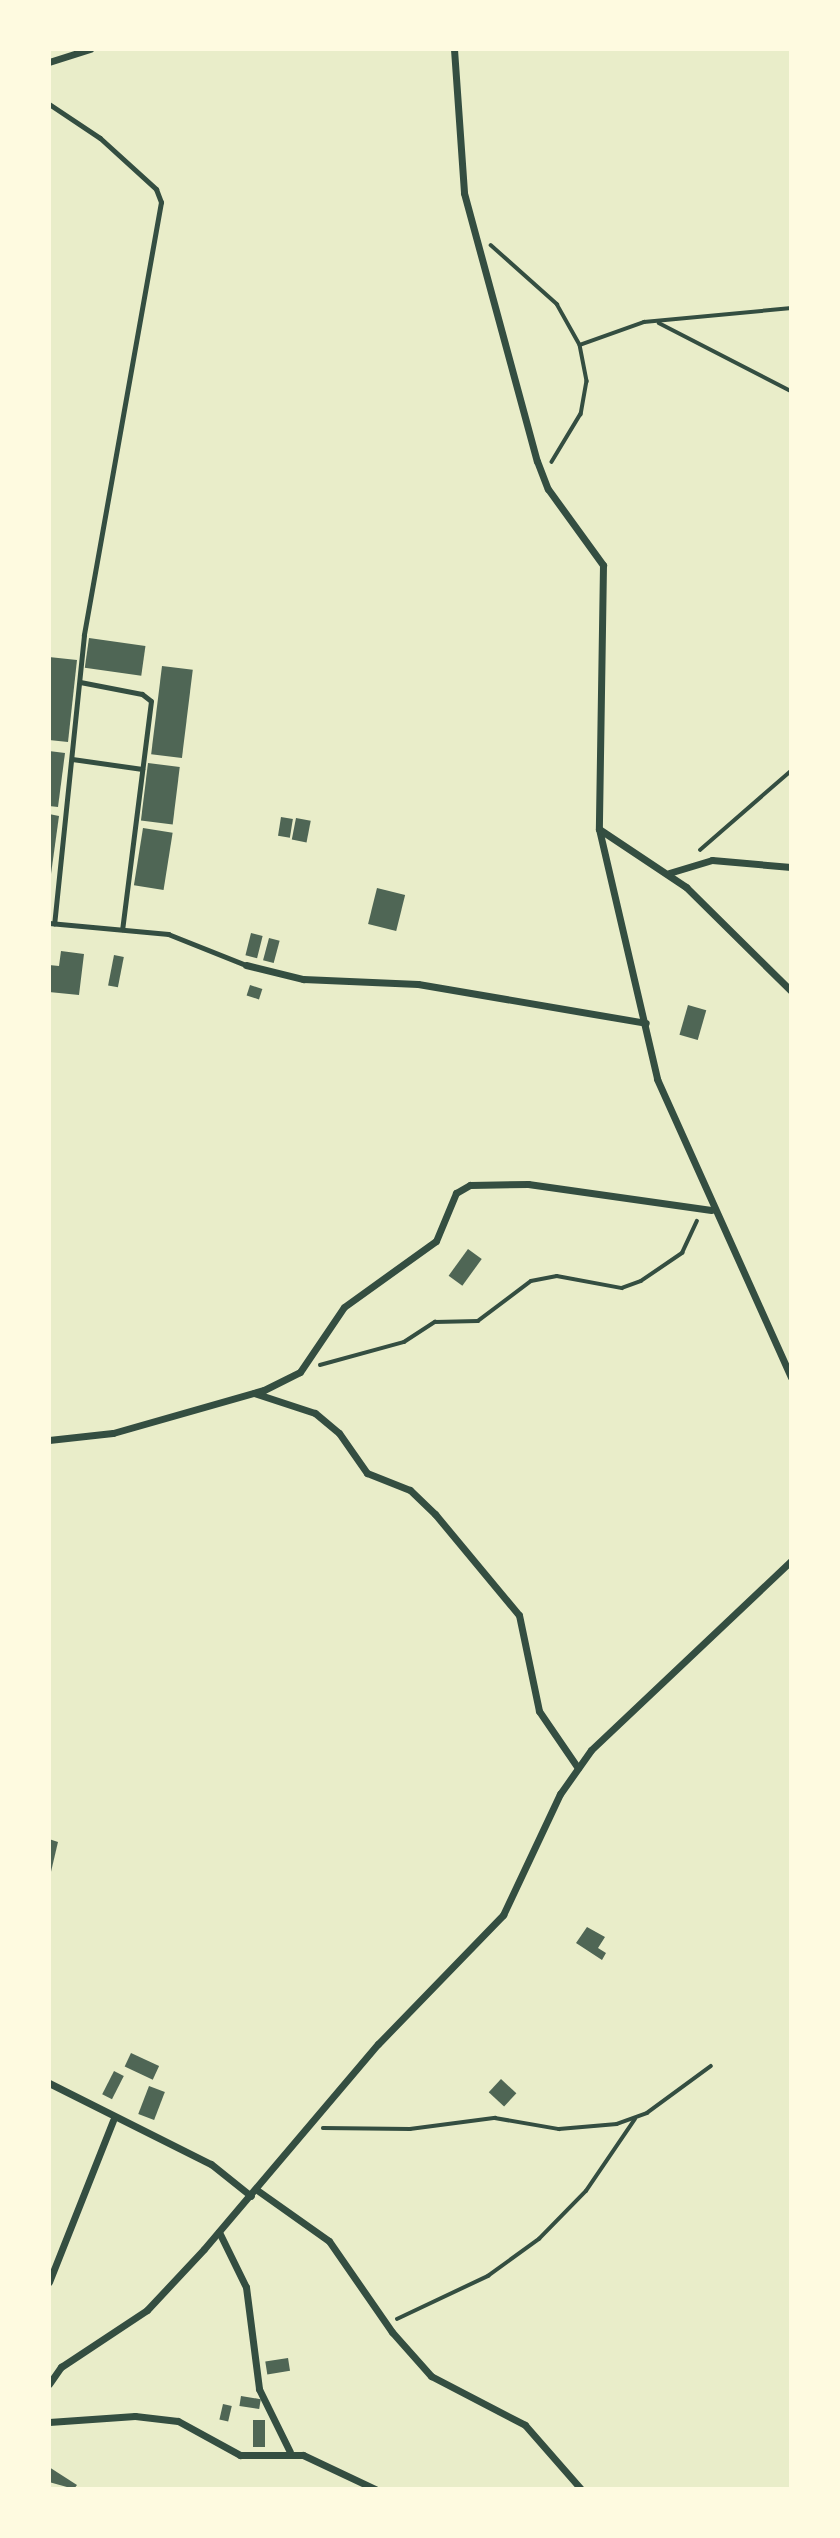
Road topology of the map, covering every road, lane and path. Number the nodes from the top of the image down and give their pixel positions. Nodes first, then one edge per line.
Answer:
1 (90, 49) edge
2 (454, 49) edge
3 (49, 62) edge
4 (49, 104) edge
5 (473, 231) junction
6 (791, 308) edge
7 (657, 321) junction
8 (580, 345) junction
9 (791, 391) edge
10 (541, 475) junction
11 (80, 682) junction
12 (72, 759) junction
13 (142, 769) junction
14 (791, 771) edge
15 (599, 829) junction
16 (791, 867) edge
17 (681, 869) junction
18 (669, 873) junction
19 (52, 923) edge
20 (122, 929) junction
21 (246, 965) joint
22 (791, 991) edge
23 (646, 1023) junction
24 (696, 1207) junction
25 (711, 1210) junction
26 (304, 1368) junction
27 (791, 1377) edge
28 (253, 1393) junction
29 (49, 1440) edge
30 (791, 1561) edge
31 (578, 1768) junction
32 (710, 2066) dead end
33 (49, 2083) edge
34 (636, 2117) junction
35 (113, 2120) junction
36 (311, 2127) junction
37 (254, 2193) junction
38 (219, 2232) junction
39 (49, 2282) edge
40 (386, 2324) junction
41 (49, 2384) edge
42 (49, 2422) edge
43 (291, 2453) junction
44 (375, 2489) edge
45 (580, 2489) edge

1 - 3 street
2 - 5 street
4 - 11 lane
5 - 8 path
5 - 10 street
6 - 7 path
7 - 8 path
7 - 9 path
8 - 10 path
10 - 15 street
11 - 12 lane
11 - 13 lane
12 - 13 lane
12 - 19 lane
13 - 20 lane
14 - 17 path
15 - 18 street
15 - 23 street
16 - 17 street
17 - 18 street
18 - 22 street
19 - 20 lane
20 - 21 lane
21 - 23 street
23 - 25 street
24 - 25 street
24 - 26 path
24 - 26 street
25 - 27 street
26 - 28 street
28 - 29 street
28 - 31 street
30 - 31 street
31 - 36 street
32 - 34 path
33 - 35 street
34 - 36 path
34 - 40 path
35 - 37 street
35 - 39 street
36 - 37 street
37 - 38 street
37 - 40 street
38 - 41 street
38 - 43 street
40 - 45 street
42 - 43 street
43 - 44 street

